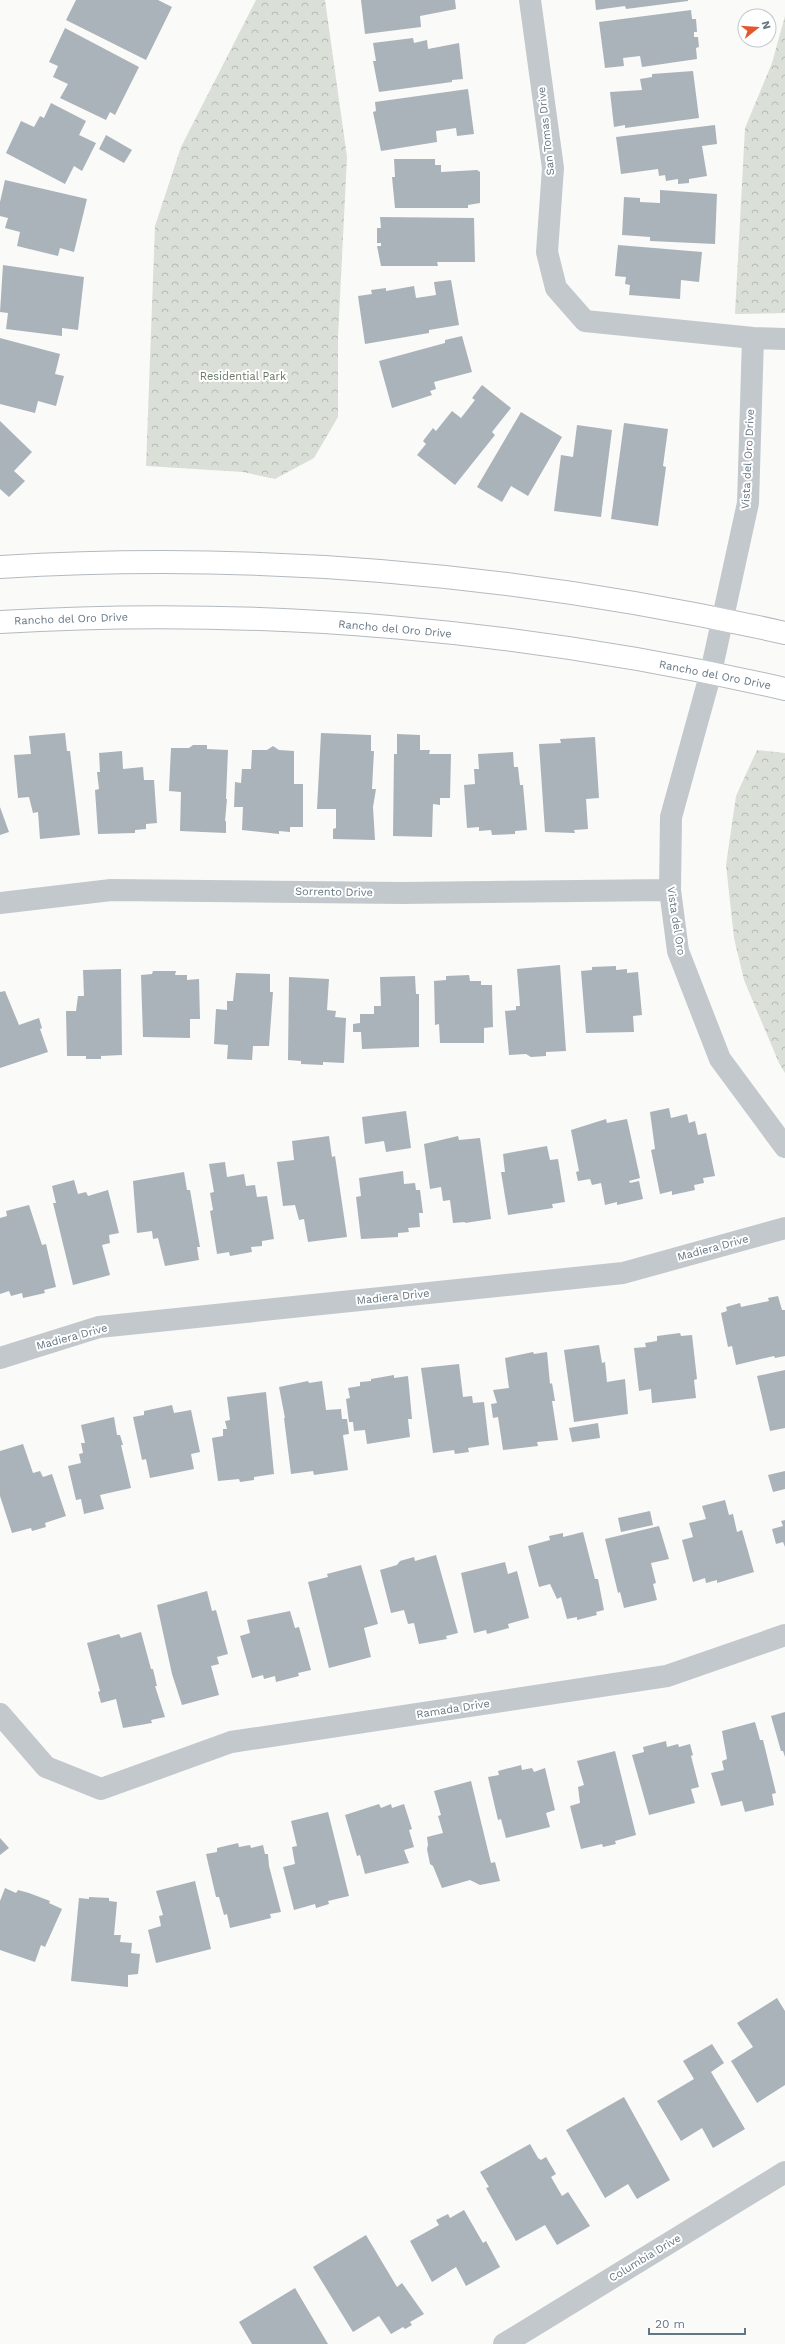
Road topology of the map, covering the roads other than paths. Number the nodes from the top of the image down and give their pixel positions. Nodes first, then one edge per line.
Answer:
1 (530, 0) edge
2 (753, 338) junction
3 (785, 339) edge
4 (0, 567) edge
5 (722, 618) junction
6 (0, 622) edge
7 (785, 633) edge
8 (711, 672) junction
9 (785, 689) edge
10 (670, 890) junction
11 (0, 903) edge
12 (785, 1147) edge
13 (785, 1228) edge
14 (0, 1358) edge
15 (785, 1635) edge
16 (0, 1714) edge
17 (785, 2172) edge
18 (504, 2344) edge

1 - 2 street, San Tomas Drive
2 - 3 street, San Tomas Drive
2 - 5 street, Vista del Oro Drive
4 - 5 main road
5 - 7 main road
5 - 8 street, Vista del Oro Drive
6 - 8 main road, Rancho del Oro Drive
8 - 9 main road, Rancho del Oro Drive
8 - 10 street, Vista del Oro
10 - 11 street, Sorrento Drive
10 - 12 street, Vista del Oro
13 - 14 street, Madiera Drive
15 - 16 street, Ramada Drive
17 - 18 street, Columbia Drive

